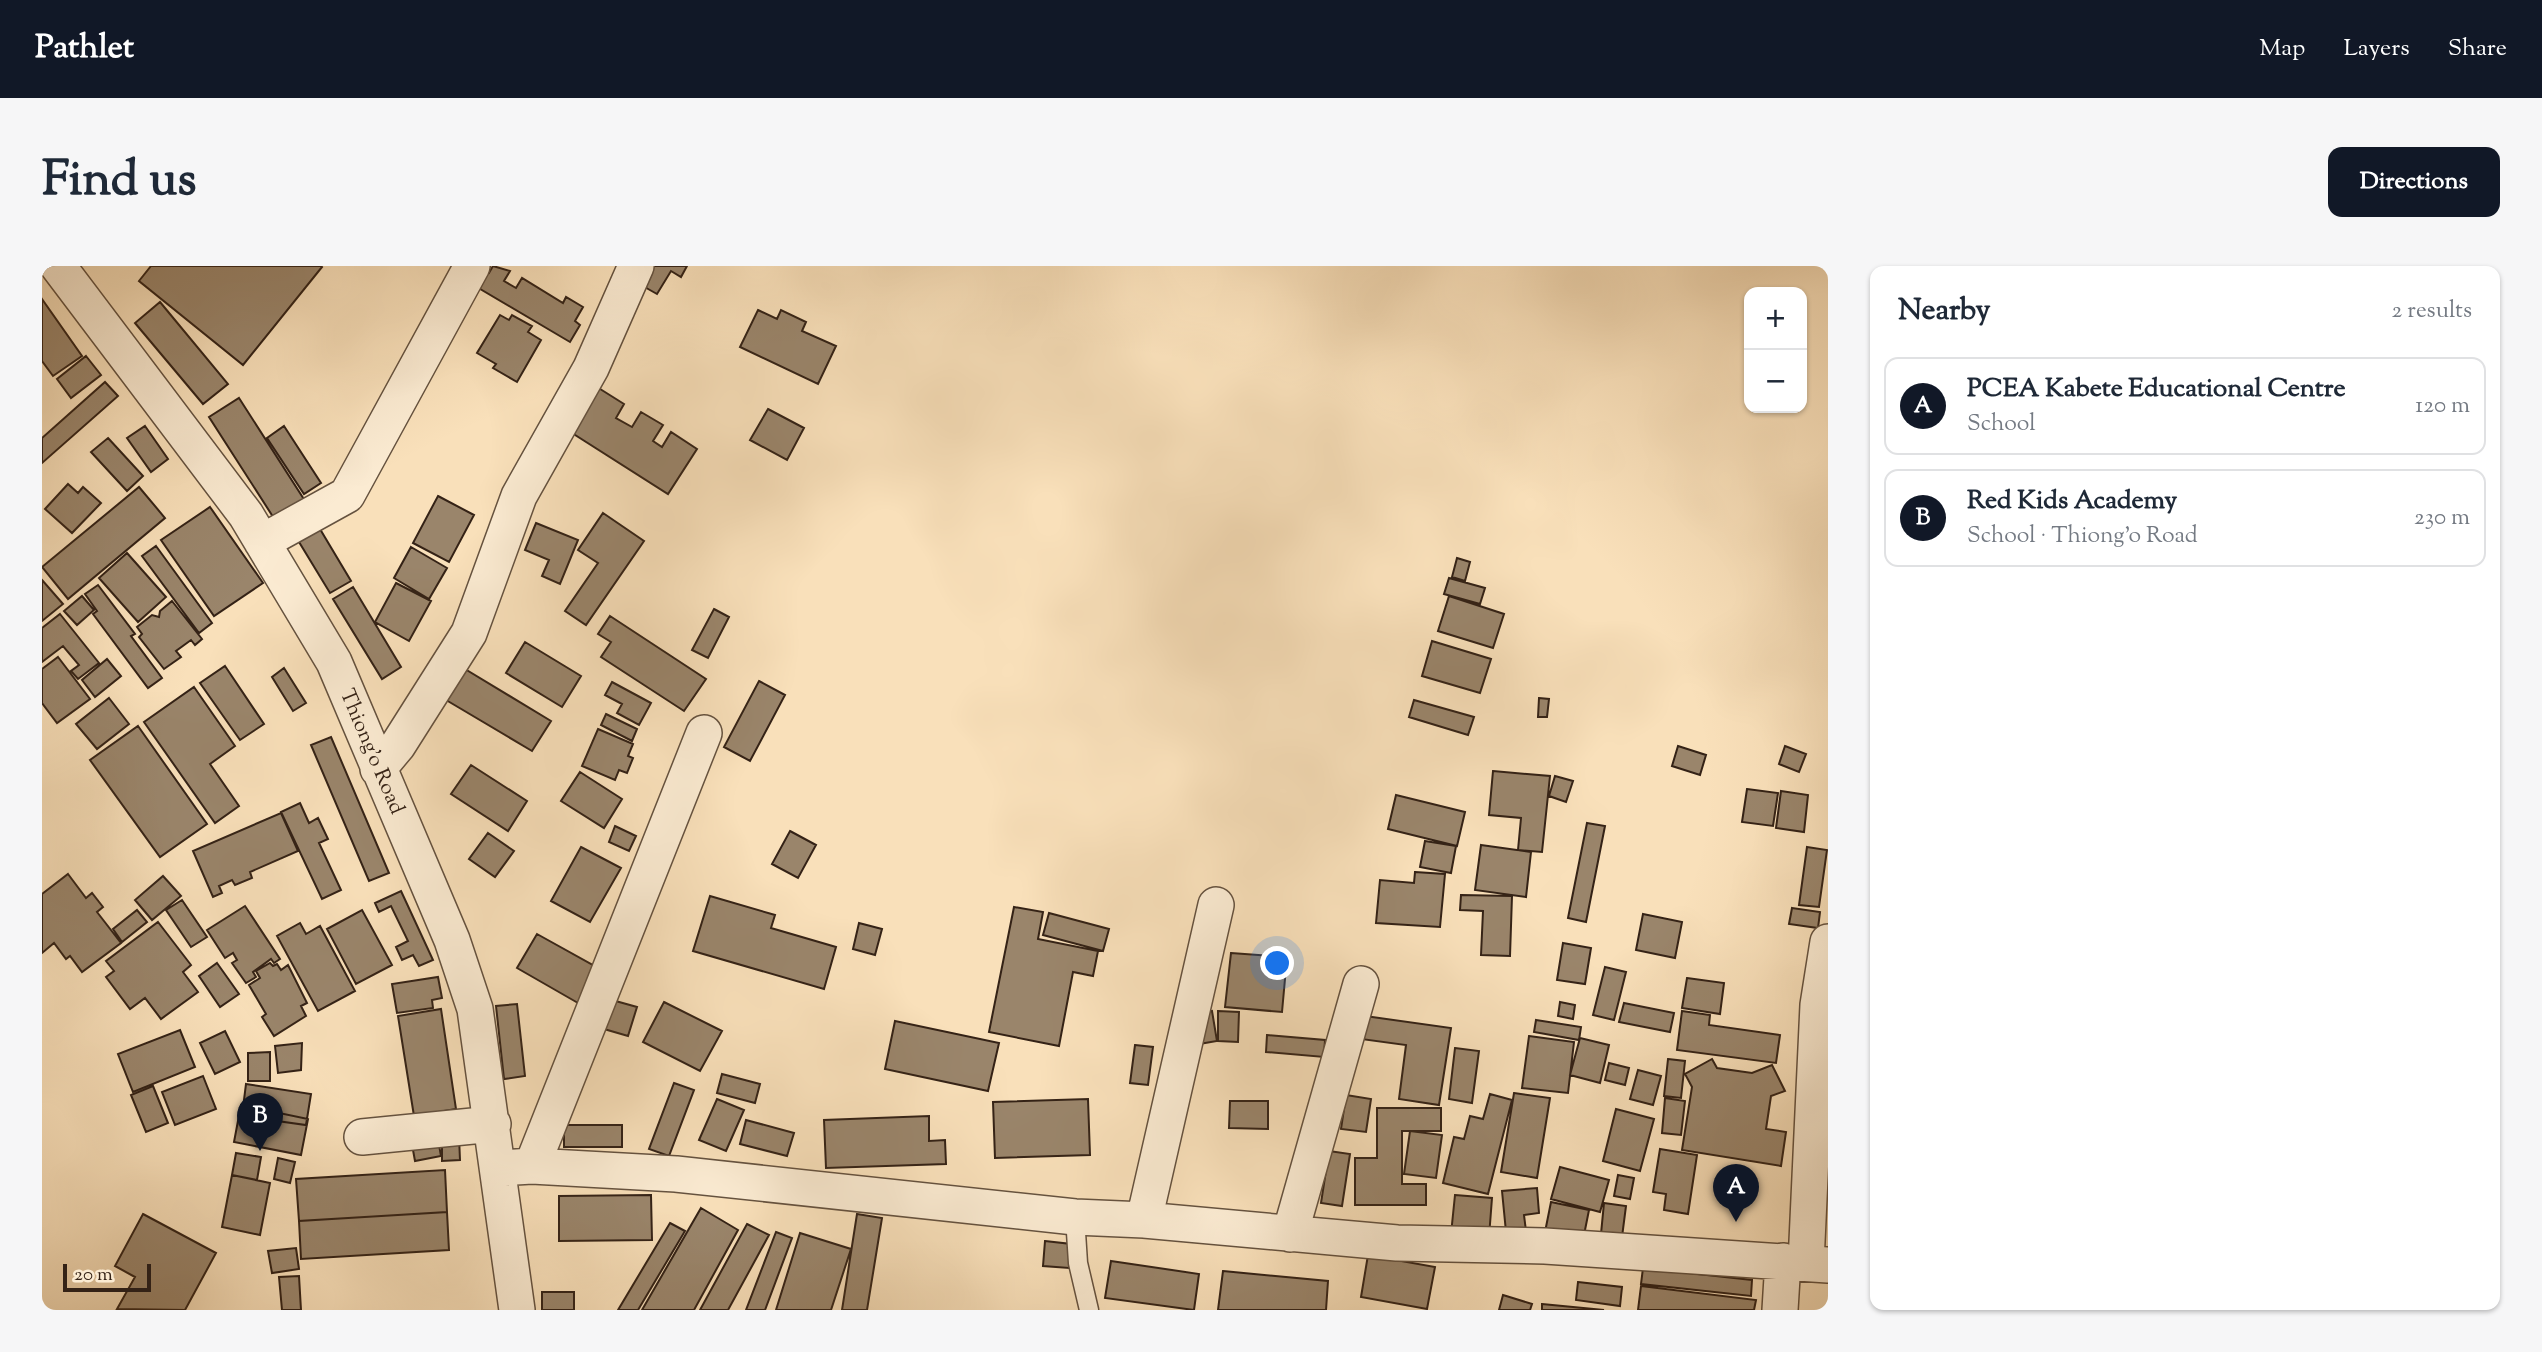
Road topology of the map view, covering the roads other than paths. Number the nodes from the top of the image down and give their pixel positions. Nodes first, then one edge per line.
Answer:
1 (58, 266) edge
2 (472, 266) edge
3 (636, 266) edge
4 (262, 542) junction
5 (704, 733) dead end
6 (378, 769) junction
7 (1216, 905) dead end
8 (1828, 942) edge
9 (1361, 984) dead end
10 (493, 1124) junction
11 (362, 1137) dead end
12 (516, 1167) junction
13 (1075, 1217) junction
14 (1144, 1220) junction
15 (1290, 1234) junction
16 (1806, 1263) edge
17 (517, 1310) edge
18 (1089, 1310) edge
19 (1780, 1310) edge

1 - 4 street, Thiong'o Road
2 - 4 street
3 - 6 street
4 - 6 street, Thiong'o Road
5 - 12 street
6 - 10 street, Thiong'o Road
7 - 14 street
8 - 16 street
9 - 15 street
10 - 11 street
10 - 12 street, Thiong'o Road
12 - 13 street
12 - 17 street, Thiong'o Road
13 - 14 street
13 - 18 lane
14 - 15 street
15 - 16 street
16 - 19 street

